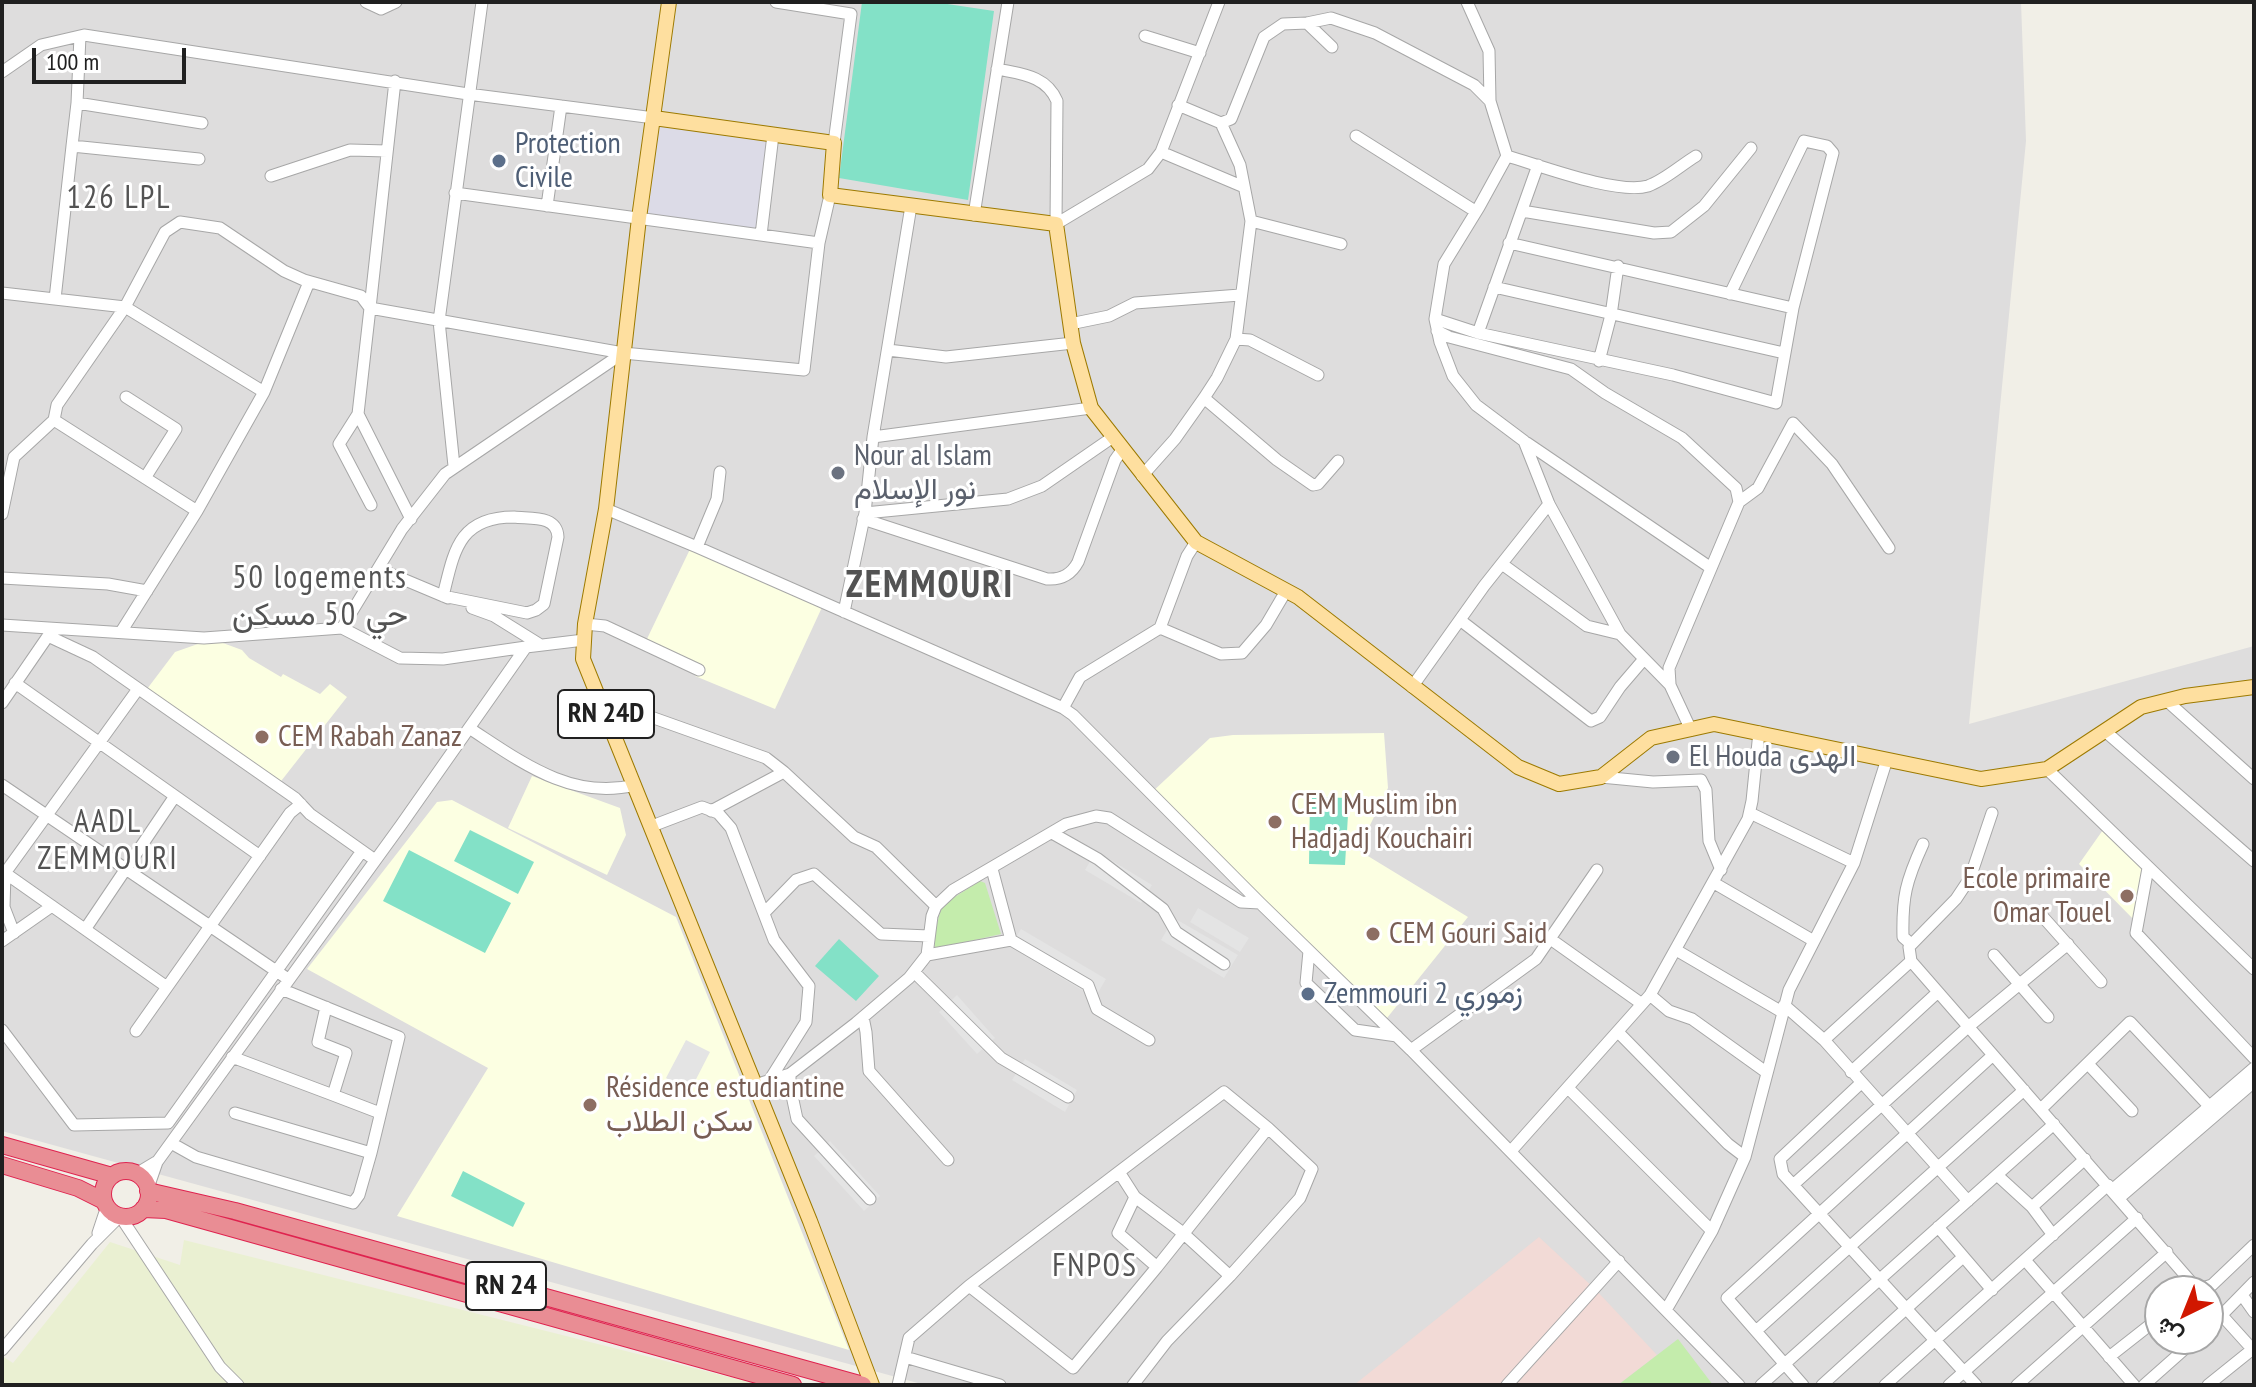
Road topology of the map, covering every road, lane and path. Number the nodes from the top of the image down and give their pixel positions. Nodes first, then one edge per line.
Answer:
1 (366, 2) edge
2 (396, 2) edge
3 (482, 2) edge
4 (669, 2) edge
5 (776, 2) edge
6 (1008, 2) edge
7 (1219, 2) edge
8 (1467, 2) edge
9 (1307, 23) junction
10 (80, 36) junction
11 (1145, 36) dead end
12 (1332, 47) dead end
13 (1200, 53) junction
14 (997, 69) junction
15 (2, 72) edge
16 (395, 81) junction
17 (468, 94) junction
18 (1490, 101) junction
19 (77, 103) junction
20 (1178, 105) junction
21 (561, 106) junction
22 (654, 118) junction
23 (202, 123) dead end
24 (1221, 123) junction
25 (773, 135) junction
26 (1356, 136) dead end
27 (834, 143) junction
28 (72, 146) junction
29 (1751, 148) dead end
30 (387, 151) junction
31 (1161, 152) junction
32 (1507, 156) junction
33 (1696, 156) dead end
34 (199, 159) dead end
35 (1538, 165) junction
36 (271, 176) dead end
37 (1244, 187) junction
38 (455, 193) junction
39 (830, 195) junction
40 (547, 206) junction
41 (911, 206) junction
42 (1475, 211) junction
43 (1522, 211) junction
44 (974, 215) junction
45 (639, 218) junction
46 (1251, 221) junction
47 (1056, 224) junction
48 (761, 235) junction
49 (819, 243) junction
50 (1509, 243) junction
51 (1341, 244) dead end
52 (1618, 266) junction
53 (309, 282) junction
54 (1494, 287) junction
55 (2, 293) edge
56 (1730, 294) junction
57 (1240, 295) junction
58 (55, 299) junction
59 (125, 307) junction
60 (370, 308) junction
61 (1793, 308) junction
62 (1611, 315) junction
63 (439, 321) junction
64 (1070, 324) junction
65 (1440, 332) junction
66 (1478, 333) junction
67 (1236, 339) junction
68 (1073, 343) junction
69 (888, 350) junction
70 (623, 353) junction
71 (1784, 353) junction
72 (1599, 361) junction
73 (1318, 375) dead end
74 (264, 392) junction
75 (126, 397) dead end
76 (1204, 398) junction
77 (1091, 408) junction
78 (358, 414) junction
79 (54, 420) junction
80 (873, 437) junction
81 (1113, 437) junction
82 (1524, 441) junction
83 (1122, 450) junction
84 (1338, 461) dead end
85 (454, 466) junction
86 (720, 472) dead end
87 (1142, 476) junction
88 (145, 478) junction
89 (1739, 502) junction
90 (1549, 504) junction
91 (371, 505) dead end
92 (606, 509) junction
93 (197, 511) junction
94 (2, 514) edge
95 (864, 516) junction
96 (411, 519) junction
97 (1196, 542) junction
98 (697, 547) junction
99 (1889, 548) dead end
100 (1502, 564) junction
101 (1711, 568) junction
102 (379, 569) junction
103 (2, 578) edge
104 (147, 591) junction
105 (1286, 591) junction
106 (443, 596) junction
107 (844, 612) junction
108 (1460, 620) junction
109 (585, 624) junction
110 (2, 625) edge
111 (342, 628) junction
112 (1160, 628) junction
113 (121, 632) junction
114 (49, 633) junction
115 (1620, 634) junction
116 (584, 640) junction
117 (539, 644) junction
118 (526, 647) junction
119 (1644, 659) junction
120 (699, 670) dead end
121 (15, 683) junction
122 (1670, 685) junction
123 (1412, 687) junction
124 (2254, 687) edge
125 (138, 689) junction
126 (2167, 701) junction
127 (601, 702) junction
128 (2, 703) edge
129 (1063, 708) junction
130 (469, 728) junction
131 (1691, 730) junction
132 (1759, 732) junction
133 (2106, 732) junction
134 (99, 743) junction
135 (1887, 759) junction
136 (2047, 769) junction
137 (784, 772) junction
138 (1601, 777) junction
139 (2254, 779) edge
140 (2, 785) edge
141 (635, 785) junction
142 (175, 796) junction
143 (301, 804) junction
144 (711, 811) junction
145 (1750, 813) junction
146 (1992, 813) dead end
147 (47, 815) junction
148 (652, 826) junction
149 (1052, 833) junction
150 (1923, 844) dead end
151 (362, 851) junction
152 (260, 856) junction
153 (375, 860) junction
154 (2254, 861) edge
155 (1854, 863) junction
156 (126, 868) junction
157 (2148, 868) junction
158 (992, 869) junction
159 (1597, 870) dead end
160 (1721, 870) junction
161 (5, 873) junction
162 (1714, 883) junction
163 (1260, 903) junction
164 (52, 906) junction
165 (936, 906) junction
166 (764, 913) junction
167 (2043, 917) dead end
168 (210, 926) junction
169 (86, 928) junction
170 (14, 933) junction
171 (929, 936) junction
172 (1549, 938) junction
173 (1011, 940) junction
174 (2, 941) edge
175 (1814, 941) junction
176 (1911, 944) junction
177 (2068, 944) junction
178 (1676, 950) junction
179 (1309, 951) junction
180 (927, 955) junction
181 (1994, 955) dead end
182 (1911, 961) junction
183 (1224, 964) dead end
184 (2254, 969) edge
185 (275, 970) junction
186 (914, 972) junction
187 (2101, 982) dead end
188 (285, 984) junction
189 (2022, 985) junction
190 (167, 987) junction
191 (1938, 992) junction
192 (1646, 1000) junction
193 (326, 1007) junction
194 (1783, 1008) junction
195 (863, 1017) junction
196 (2048, 1017) dead end
197 (1968, 1027) junction
198 (2, 1030) edge
199 (136, 1031) dead end
200 (1618, 1032) junction
201 (1397, 1036) junction
202 (1149, 1040) dead end
203 (1824, 1040) junction
204 (1411, 1050) junction
205 (1992, 1056) junction
206 (232, 1057) junction
207 (2254, 1058) edge
208 (2088, 1064) junction
209 (2254, 1068) edge
210 (1766, 1072) junction
211 (1851, 1072) junction
212 (790, 1074) junction
213 (2254, 1082) edge
214 (762, 1083) junction
215 (1861, 1083) junction
216 (1568, 1088) junction
217 (2024, 1090) junction
218 (333, 1095) junction
219 (1068, 1097) dead end
220 (1881, 1105) junction
221 (2210, 1107) junction
222 (2041, 1109) junction
223 (2132, 1111) dead end
224 (235, 1113) dead end
225 (380, 1113) junction
226 (2054, 1124) junction
227 (1268, 1128) junction
228 (1907, 1135) junction
229 (171, 1143) junction
230 (2, 1145) edge
231 (1511, 1151) junction
232 (371, 1153) junction
233 (1745, 1157) junction
234 (2085, 1159) junction
235 (948, 1160) dead end
236 (157, 1162) junction
237 (2, 1165) edge
238 (1938, 1168) junction
239 (1119, 1172) junction
240 (136, 1174) junction
241 (1997, 1175) junction
242 (112, 1176) junction
243 (1793, 1185) junction
244 (148, 1189) junction
245 (2113, 1191) junction
246 (1135, 1197) junction
247 (870, 1199) dead end
248 (1968, 1201) junction
249 (2032, 1207) junction
250 (110, 1208) junction
251 (143, 1209) junction
252 (1820, 1214) junction
253 (2137, 1218) junction
254 (1938, 1227) junction
255 (1712, 1231) junction
256 (1183, 1233) junction
257 (2053, 1235) junction
258 (2254, 1245) edge
259 (1850, 1247) junction
260 (2167, 1252) junction
261 (1963, 1257) junction
262 (2025, 1260) junction
263 (1619, 1261) junction
264 (1157, 1267) junction
265 (2185, 1275) edge
266 (2222, 1275) edge
267 (1230, 1276) junction
268 (1880, 1279) junction
269 (2254, 1282) edge
270 (969, 1286) junction
271 (1992, 1290) junction
272 (2053, 1292) junction
273 (2242, 1295) junction
274 (1906, 1309) junction
275 (1666, 1310) junction
276 (2254, 1312) edge
277 (2224, 1315) edge
278 (2224, 1317) edge
279 (2083, 1326) junction
280 (2144, 1330) edge
281 (1756, 1331) junction
282 (1936, 1341) junction
283 (2253, 1349) edge
284 (2, 1350) edge
285 (2178, 1355) edge
286 (905, 1357) junction
287 (2109, 1357) junction
288 (1785, 1364) junction
289 (1964, 1372) junction
290 (238, 1385) edge
291 (793, 1385) edge
292 (863, 1385) edge
293 (872, 1385) edge
294 (898, 1385) edge
295 (1000, 1385) edge
296 (1133, 1385) edge
297 (1507, 1385) edge
298 (1739, 1385) edge
299 (1761, 1385) edge
300 (1803, 1385) edge
301 (1822, 1385) edge
302 (1885, 1385) edge
303 (1949, 1385) edge
304 (1976, 1385) edge
305 (2017, 1385) edge
306 (2134, 1385) edge
307 (2144, 1385) edge
308 (2208, 1385) edge

1 - 2 street
3 - 17 street
4 - 22 main road, RN 24D
5 - 27 street
6 - 14 street
7 - 13 street
8 - 18 street
9 - 12 street
9 - 18 street
9 - 24 street
10 - 15 street
10 - 16 street
10 - 19 street
11 - 13 street
13 - 20 street
14 - 44 street
14 - 47 street
16 - 17 street
16 - 30 street
17 - 21 street
17 - 38 street
18 - 32 street
19 - 23 street
19 - 28 street
20 - 24 street
20 - 31 street
21 - 22 street
21 - 40 street
22 - 25 main road
22 - 45 main road, RN 24D
24 - 37 street
25 - 27 main road
25 - 48 street
26 - 42 street
27 - 39 main road
28 - 34 street
28 - 58 street
29 - 43 street
30 - 36 street
30 - 60 street
31 - 37 street
31 - 47 street
32 - 35 street
32 - 42 street
33 - 35 street
35 - 43 street
37 - 46 street
38 - 40 street
38 - 63 street
39 - 41 main road
39 - 49 street
40 - 45 street
41 - 44 main road
41 - 69 street
42 - 65 street
43 - 50 street
44 - 47 main road
45 - 48 street
45 - 70 main road, RN 24D
46 - 51 street
46 - 57 street
47 - 64 main road
48 - 49 street
49 - 70 street
50 - 52 street
50 - 54 street
52 - 56 street
52 - 62 street
53 - 59 street
53 - 60 street
53 - 74 street
54 - 62 street
54 - 66 street
55 - 58 street
56 - 61 street
56 - 61 street
57 - 64 street
57 - 67 street
58 - 59 street
59 - 74 street
59 - 79 street
60 - 63 street
60 - 78 street
61 - 71 street
62 - 71 street
62 - 72 street
63 - 70 street
63 - 85 street
64 - 68 main road
65 - 66 street
65 - 82 street
65 - 89 street
66 - 72 street
67 - 73 street
67 - 76 street
68 - 69 street
68 - 77 main road
69 - 80 street
70 - 85 street
70 - 92 main road, RN 24D
71 - 72 street
74 - 93 street
75 - 88 street
76 - 84 street
76 - 87 street
77 - 80 street
77 - 81 main road
78 - 91 street
78 - 96 street
79 - 88 street
79 - 94 street
80 - 95 street
81 - 83 main road
81 - 95 street
82 - 90 street
82 - 101 street
83 - 87 main road
83 - 95 street
85 - 96 street
86 - 98 street
87 - 97 main road
88 - 93 street
89 - 99 street
89 - 101 street
90 - 100 street
90 - 115 street
92 - 98 street
92 - 109 main road, RN 24D
93 - 104 street
95 - 107 street
96 - 102 street
97 - 105 main road
97 - 112 street
98 - 107 street
100 - 108 street
100 - 115 street
101 - 122 street
102 - 106 street
102 - 111 street
103 - 104 street
104 - 113 street
105 - 112 street
105 - 123 main road
106 - 106 street
106 - 117 street
107 - 129 street
108 - 119 street
108 - 123 street
109 - 116 main road, RN 24D
109 - 120 street
110 - 114 street
111 - 113 street
111 - 118 street
112 - 129 street
113 - 114 street
114 - 121 street
114 - 125 street
115 - 119 street
116 - 117 street
116 - 127 main road, RN 24D
117 - 118 street
118 - 130 street
119 - 122 street
121 - 128 street
121 - 134 street
122 - 131 street
123 - 138 main road
124 - 126 main road
125 - 134 street
125 - 143 street
126 - 133 main road
126 - 139 street
127 - 137 street
127 - 141 main road, RN 24D
129 - 163 street
130 - 141 street
130 - 153 street
131 - 132 main road
131 - 138 main road
132 - 135 main road
132 - 145 street
133 - 136 main road
133 - 154 street
134 - 142 street
134 - 147 street
135 - 136 main road
135 - 155 street
136 - 157 street
137 - 144 street
137 - 165 street
138 - 160 street
140 - 147 street
141 - 148 main road, RN 24D
142 - 152 street
142 - 156 street
143 - 151 street
143 - 152 street
144 - 148 street
144 - 166 street
145 - 155 street
145 - 160 street
146 - 176 street
147 - 156 street
147 - 161 street
148 - 214 main road, RN 24D
149 - 158 street
149 - 163 street
149 - 183 street
150 - 176 street
151 - 153 street
151 - 185 street
152 - 168 street
153 - 188 street
155 - 175 street
156 - 168 street
156 - 169 street
157 - 184 street
157 - 207 street
158 - 165 street
158 - 173 street
159 - 172 street
160 - 162 street
161 - 164 street
161 - 170 street
162 - 175 street
162 - 178 street
163 - 179 street
164 - 169 street
164 - 170 street
165 - 171 street
166 - 171 street
166 - 214 street
167 - 177 street
168 - 185 street
168 - 190 street
169 - 190 street
170 - 174 street
171 - 180 street
172 - 192 street
172 - 204 street
173 - 180 street
173 - 202 street
175 - 194 street
176 - 182 street
177 - 187 street
177 - 189 street
178 - 192 street
178 - 194 street
179 - 201 street
179 - 201 street
180 - 186 street
181 - 189 street
182 - 191 street
182 - 203 street
185 - 188 street
185 - 198 street
186 - 195 street
186 - 219 street
188 - 193 street
188 - 206 street
189 - 196 street
189 - 197 street
190 - 199 street
191 - 197 street
191 - 211 street
192 - 200 street
192 - 210 street
193 - 218 street
193 - 225 street
194 - 203 street
194 - 210 street
195 - 212 street
195 - 235 street
197 - 205 street
197 - 220 street
200 - 216 street
200 - 233 street
201 - 204 street
203 - 211 street
204 - 231 street
205 - 217 street
205 - 228 street
206 - 218 street
206 - 229 street
208 - 221 street
208 - 222 street
208 - 223 street
209 - 221 street
210 - 233 street
211 - 215 street
212 - 214 street
212 - 247 street
213 - 245 street
214 - 293 main road, RN 24D
215 - 220 street
215 - 243 street
216 - 231 street
216 - 255 street
217 - 222 street
217 - 238 street
218 - 225 street
220 - 228 street
220 - 243 street
221 - 245 street
222 - 226 street
224 - 232 street
225 - 232 street
226 - 234 street
226 - 241 street
227 - 239 street
227 - 256 street
227 - 267 street
228 - 238 street
228 - 252 street
229 - 232 street
229 - 236 street
230 - 242 highway
231 - 263 street
233 - 255 street
234 - 245 street
234 - 249 street
236 - 240 street
236 - 244 street
237 - 250 highway
238 - 248 street
238 - 259 street
239 - 246 street
239 - 270 street
240 - 242 highway
240 - 244 highway
241 - 248 street
241 - 249 street
242 - 250 highway
243 - 252 street
244 - 251 highway
244 - 292 highway, RN 24
245 - 253 street
245 - 257 street
246 - 256 street
246 - 264 street
248 - 254 street
249 - 257 street
250 - 251 highway
250 - 284 street
250 - 290 street
251 - 291 highway, RN 24
252 - 259 street
252 - 281 street
253 - 260 street
253 - 272 street
254 - 261 street
254 - 268 street
255 - 275 street
256 - 264 street
256 - 267 street
257 - 262 street
258 - 266 street
259 - 268 street
259 - 281 street
260 - 265 street
260 - 279 street
261 - 271 street
261 - 274 street
262 - 271 street
262 - 272 street
263 - 275 street
263 - 297 street
264 - 270 street
267 - 296 street
268 - 274 street
268 - 288 street
269 - 273 street
270 - 286 street
271 - 282 street
272 - 279 street
272 - 289 street
273 - 276 street
273 - 277 street
274 - 282 street
274 - 301 street
275 - 298 street
278 - 283 street
279 - 287 street
279 - 305 street
280 - 287 street
281 - 288 street
282 - 289 street
282 - 302 street
283 - 308 street
285 - 307 street
286 - 294 street
286 - 295 street
287 - 306 street
288 - 299 street
288 - 300 street
289 - 303 street
289 - 304 street

